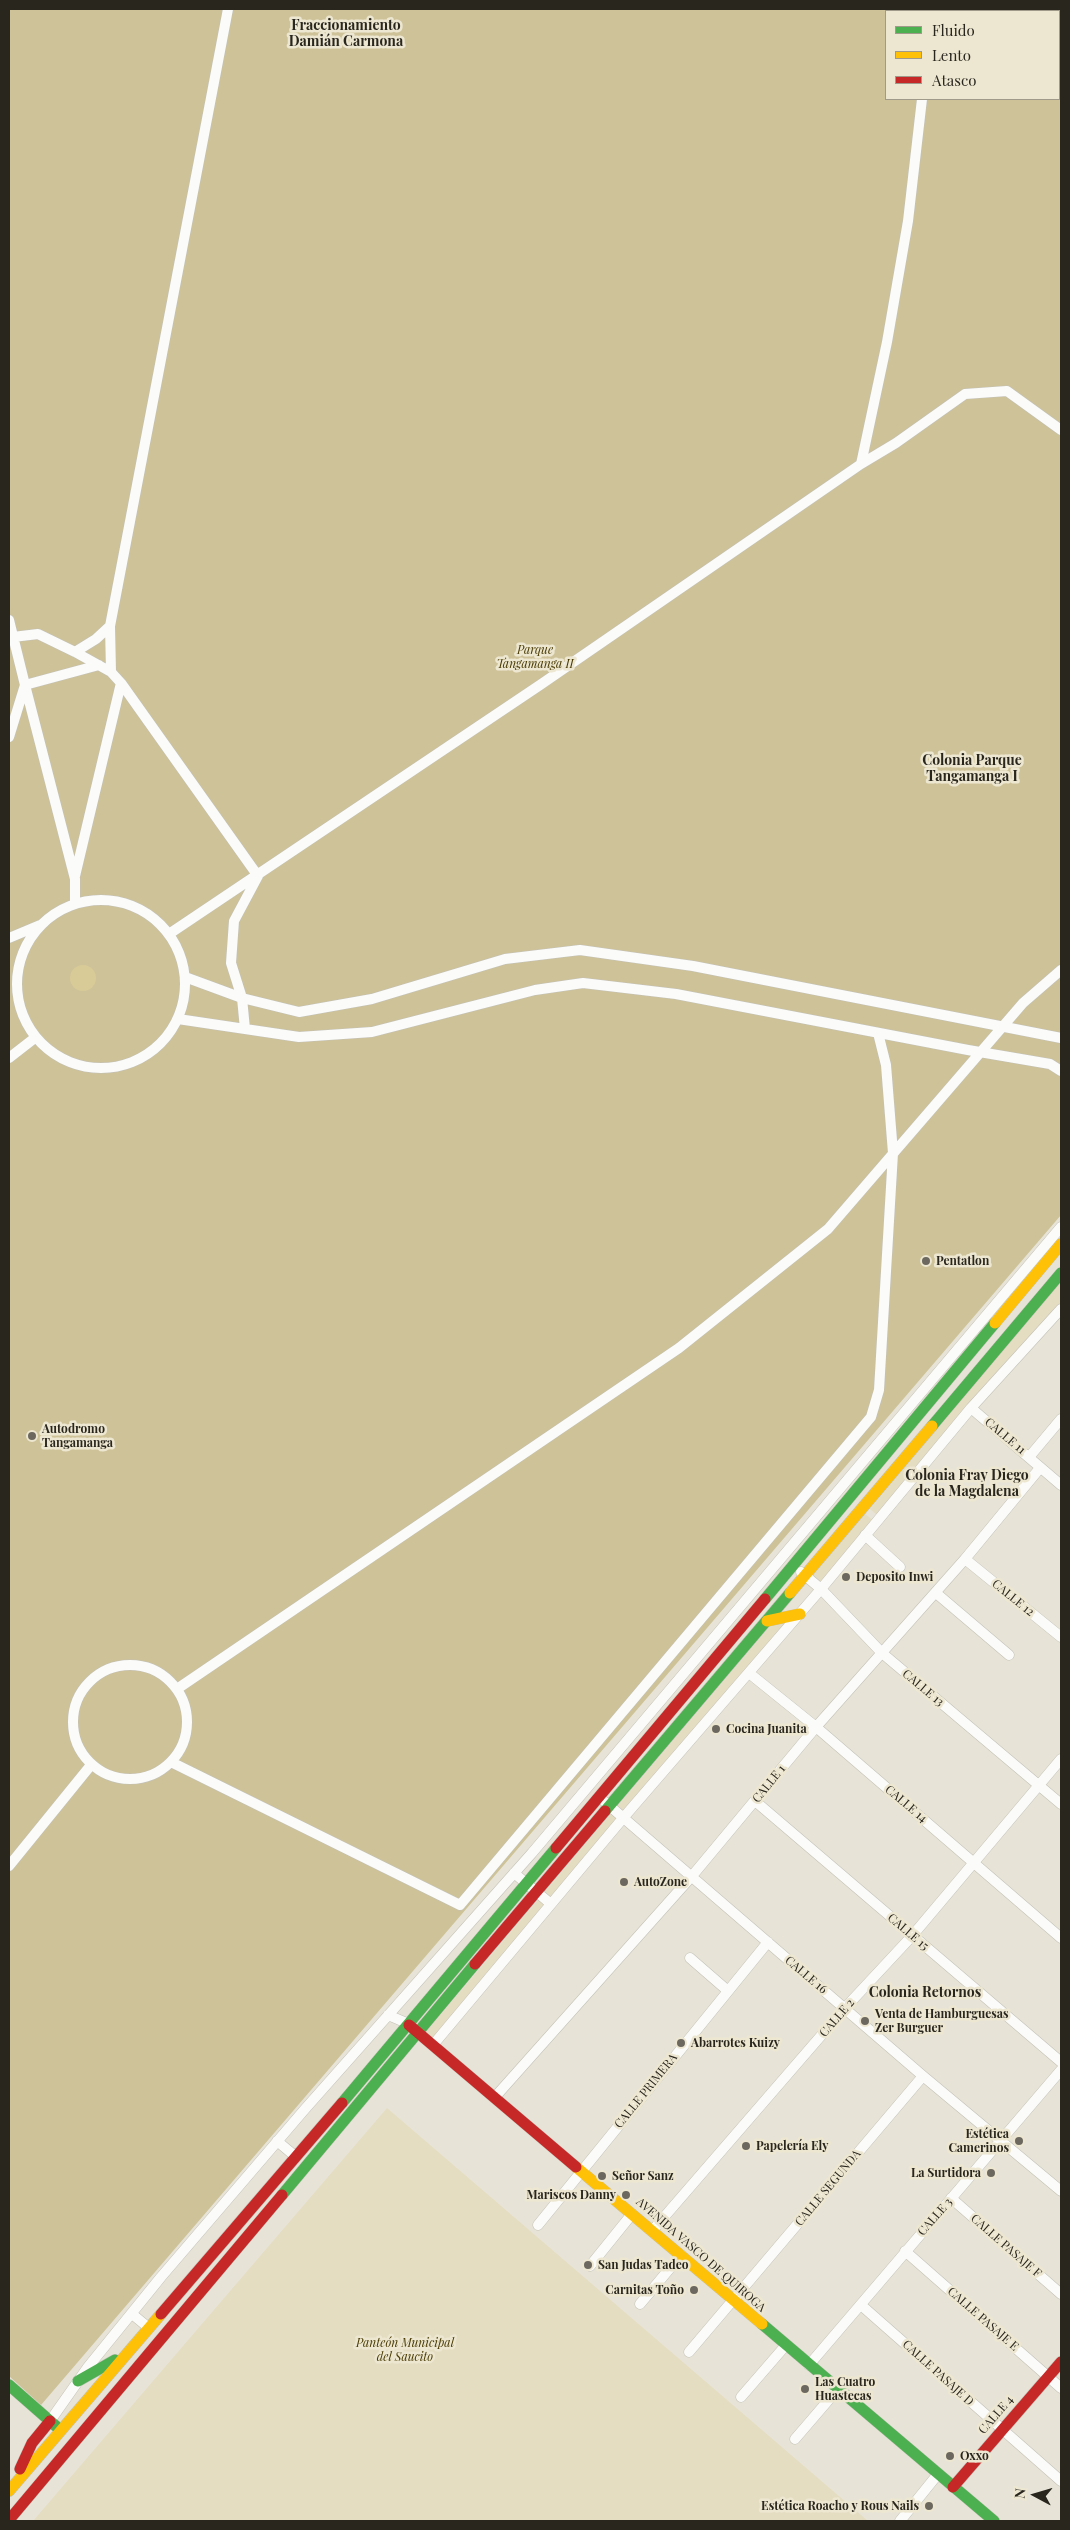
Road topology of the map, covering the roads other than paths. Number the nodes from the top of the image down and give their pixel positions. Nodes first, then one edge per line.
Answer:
1 (228, 9) edge
2 (922, 100) edge
3 (1061, 430) edge
4 (861, 464) junction
5 (9, 620) edge
6 (110, 626) junction
7 (13, 637) junction
8 (75, 652) junction
9 (13, 656) edge
10 (99, 665) junction
11 (111, 672) junction
12 (121, 682) junction
13 (25, 685) junction
14 (9, 737) edge
15 (258, 876) junction
16 (75, 879) junction
17 (75, 904) junction
18 (41, 925) junction
19 (169, 934) junction
20 (9, 938) edge
21 (1061, 970) edge
22 (185, 977) junction
23 (242, 998) junction
24 (178, 1019) junction
25 (1005, 1026) junction
26 (245, 1029) junction
27 (878, 1033) junction
28 (36, 1037) junction
29 (1061, 1038) edge
30 (980, 1052) junction
31 (9, 1058) edge
32 (1061, 1071) edge
33 (893, 1153) junction
34 (1061, 1227) edge
35 (1059, 1252) edge
36 (1061, 1273) edge
37 (1061, 1309) edge
38 (971, 1408) junction
39 (1061, 1419) edge
40 (1030, 1456) junction
41 (1040, 1468) junction
42 (1061, 1485) edge
43 (840, 1489) junction
44 (850, 1497) junction
45 (863, 1508) junction
46 (877, 1520) junction
47 (865, 1535) junction
48 (965, 1559) junction
49 (792, 1565) junction
50 (900, 1567) dead end
51 (806, 1576) junction
52 (821, 1589) junction
53 (936, 1593) junction
54 (800, 1614) junction
55 (767, 1622) junction
56 (1061, 1637) edge
57 (882, 1653) junction
58 (1008, 1655) dead end
59 (749, 1673) junction
60 (177, 1689) junction
61 (642, 1724) junction
62 (816, 1727) junction
63 (652, 1733) junction
64 (663, 1743) junction
65 (676, 1756) junction
66 (1061, 1759) edge
67 (171, 1762) junction
68 (91, 1765) junction
69 (1038, 1786) junction
70 (598, 1796) junction
71 (755, 1802) junction
72 (1061, 1804) edge
73 (609, 1806) junction
74 (624, 1817) junction
75 (974, 1862) junction
76 (9, 1866) edge
77 (514, 1873) junction
78 (692, 1876) junction
79 (526, 1882) junction
80 (537, 1892) junction
81 (550, 1904) junction
82 (505, 1930) junction
83 (912, 1936) junction
84 (1061, 1938) edge
85 (519, 1942) junction
86 (768, 1942) junction
87 (690, 1958) dead end
88 (457, 1987) junction
89 (728, 1991) junction
90 (470, 2000) junction
91 (845, 2008) junction
92 (388, 2015) junction
93 (408, 2024) junction
94 (418, 2032) junction
95 (433, 2045) junction
96 (1061, 2062) edge
97 (1061, 2070) edge
98 (923, 2076) junction
99 (361, 2079) junction
100 (372, 2088) junction
101 (495, 2097) junction
102 (1001, 2140) junction
103 (277, 2141) junction
104 (295, 2156) junction
105 (582, 2170) junction
106 (1061, 2191) edge
107 (951, 2198) junction
108 (632, 2214) junction
109 (538, 2225) dead end
110 (652, 2231) junction
111 (905, 2251) junction
112 (681, 2255) junction
113 (590, 2266) dead end
114 (1061, 2294) edge
115 (734, 2301) junction
116 (640, 2304) dead end
117 (861, 2305) junction
118 (132, 2314) junction
119 (149, 2328) junction
120 (786, 2345) junction
121 (689, 2352) dead end
122 (126, 2354) junction
123 (1061, 2362) edge
124 (809, 2365) junction
125 (1049, 2377) junction
126 (78, 2381) junction
127 (9, 2386) edge
128 (124, 2386) junction
129 (1061, 2388) edge
130 (838, 2389) junction
131 (741, 2397) dead end
132 (50, 2421) junction
133 (1001, 2429) junction
134 (60, 2430) junction
135 (795, 2439) dead end
136 (938, 2474) junction
137 (1061, 2481) edge
138 (953, 2487) junction
139 (9, 2490) edge
140 (9, 2520) edge
141 (900, 2521) edge
142 (994, 2521) edge

1 - 6 street
2 - 4 street
3 - 4 street
4 - 15 street
5 - 7 street
6 - 8 street
6 - 11 street
7 - 8 street
7 - 9 street
8 - 10 street
9 - 13 street
10 - 11 street
10 - 13 street
11 - 12 street
12 - 15 street
12 - 16 street
13 - 14 street
13 - 16 street
15 - 19 street
15 - 23 street
16 - 17 street
17 - 18 street
17 - 19 street
18 - 20 street
18 - 28 street
19 - 22 street
21 - 25 street
22 - 23 street
22 - 24 street
23 - 25 street
23 - 26 street
24 - 26 street
24 - 28 street
25 - 29 street
25 - 30 street
26 - 27 street
27 - 30 street
27 - 33 street
28 - 31 street
30 - 32 street
30 - 33 street
33 - 60 street
33 - 67 street
34 - 43 street
35 - 44 main road
36 - 45 main road
37 - 38 street
38 - 40 street, CALLE 11
38 - 46 street
39 - 40 street
40 - 41 street, CALLE 11
41 - 42 street, CALLE 11
41 - 48 street, CALLE 1
43 - 44 street
43 - 61 street
44 - 45 street
44 - 49 main road
45 - 46 street
45 - 51 main road
46 - 47 street
47 - 50 street
47 - 52 street
48 - 53 street, CALLE 1
48 - 56 street, CALLE 12
49 - 51 street, CALLE 13
49 - 63 main road
51 - 52 street, CALLE 13
51 - 55 main road
52 - 54 street
52 - 57 street, CALLE 13
53 - 57 street, CALLE 1
53 - 58 street
54 - 55 main road
54 - 59 street
55 - 64 main road
57 - 62 street, CALLE 1
57 - 69 street, CALLE 13
59 - 62 street, CALLE 14
59 - 65 street
60 - 67 street
60 - 68 street
61 - 63 street
61 - 77 street
62 - 71 street, CALLE 1
62 - 75 street, CALLE 14
63 - 64 street
63 - 70 main road
64 - 65 street
64 - 73 main road
65 - 74 street
66 - 69 street, CALLE 2
67 - 68 street
68 - 76 street
69 - 72 street, CALLE 13
69 - 75 street, CALLE 2
70 - 73 street, CALLE 16
70 - 79 main road
71 - 78 street, CALLE 1
71 - 83 street, CALLE 15
73 - 74 street, CALLE 16
73 - 80 main road
74 - 78 street, CALLE 16
74 - 81 street
75 - 83 street, CALLE 2
75 - 84 street, CALLE 14
77 - 79 street
77 - 92 street
78 - 86 street, CALLE 16
78 - 101 street, CALLE 1
79 - 80 street
79 - 93 main road
80 - 81 street
80 - 82 main road
81 - 85 street
82 - 85 street
82 - 88 main road
83 - 91 street, CALLE 2
83 - 96 street, CALLE 15
85 - 90 street
86 - 89 street, CALLE PRIMERA
86 - 91 street, CALLE 16
87 - 89 street
88 - 90 street
88 - 94 main road
89 - 105 street, CALLE PRIMERA
90 - 95 street
91 - 98 street, CALLE 16
91 - 110 street, CALLE 2
92 - 93 street, AVENIDA VASCO DE QUIROGA
92 - 103 street
93 - 94 main road, AVENIDA VASCO DE QUIROGA
93 - 99 main road
94 - 95 main road, AVENIDA VASCO DE QUIROGA
94 - 100 main road
95 - 101 main road, AVENIDA VASCO DE QUIROGA
97 - 102 street, CALLE 3
98 - 102 street, CALLE 16
98 - 115 street, CALLE SEGUNDA
99 - 100 main road
99 - 104 main road
100 - 128 main road
101 - 105 main road, AVENIDA VASCO DE QUIROGA
102 - 106 street, CALLE 16
102 - 107 street, CALLE 3
103 - 104 street
103 - 118 street
104 - 119 main road
105 - 108 main road, AVENIDA VASCO DE QUIROGA
105 - 109 street, CALLE PRIMERA
107 - 111 street, CALLE 3
107 - 114 street, CALLE PASAJE F
108 - 110 main road, AVENIDA VASCO DE QUIROGA
108 - 113 street
110 - 112 main road, AVENIDA VASCO DE QUIROGA
111 - 117 street, CALLE 3
111 - 125 street, CALLE PASAJE E
112 - 115 main road, AVENIDA VASCO DE QUIROGA
112 - 116 street
115 - 120 main road, AVENIDA VASCO DE QUIROGA
115 - 121 street, CALLE SEGUNDA
117 - 124 street, CALLE 3
117 - 133 street, CALLE PASAJE D
118 - 119 street
118 - 126 street
119 - 122 main road
120 - 124 main road, AVENIDA VASCO DE QUIROGA
120 - 131 street
122 - 126 main road
122 - 134 main road
123 - 125 main road, CALLE 4
124 - 130 main road, AVENIDA VASCO DE QUIROGA
125 - 129 street, CALLE PASAJE E
125 - 133 main road, CALLE 4
126 - 132 street
127 - 132 main road
128 - 134 main road
128 - 140 main road
130 - 135 street
130 - 136 main road, AVENIDA VASCO DE QUIROGA
132 - 134 main road
132 - 139 main road
133 - 137 street, CALLE PASAJE D
133 - 138 main road, CALLE 4
134 - 139 main road
136 - 138 main road, AVENIDA VASCO DE QUIROGA
136 - 141 street
138 - 142 main road, AVENIDA VASCO DE QUIROGA

